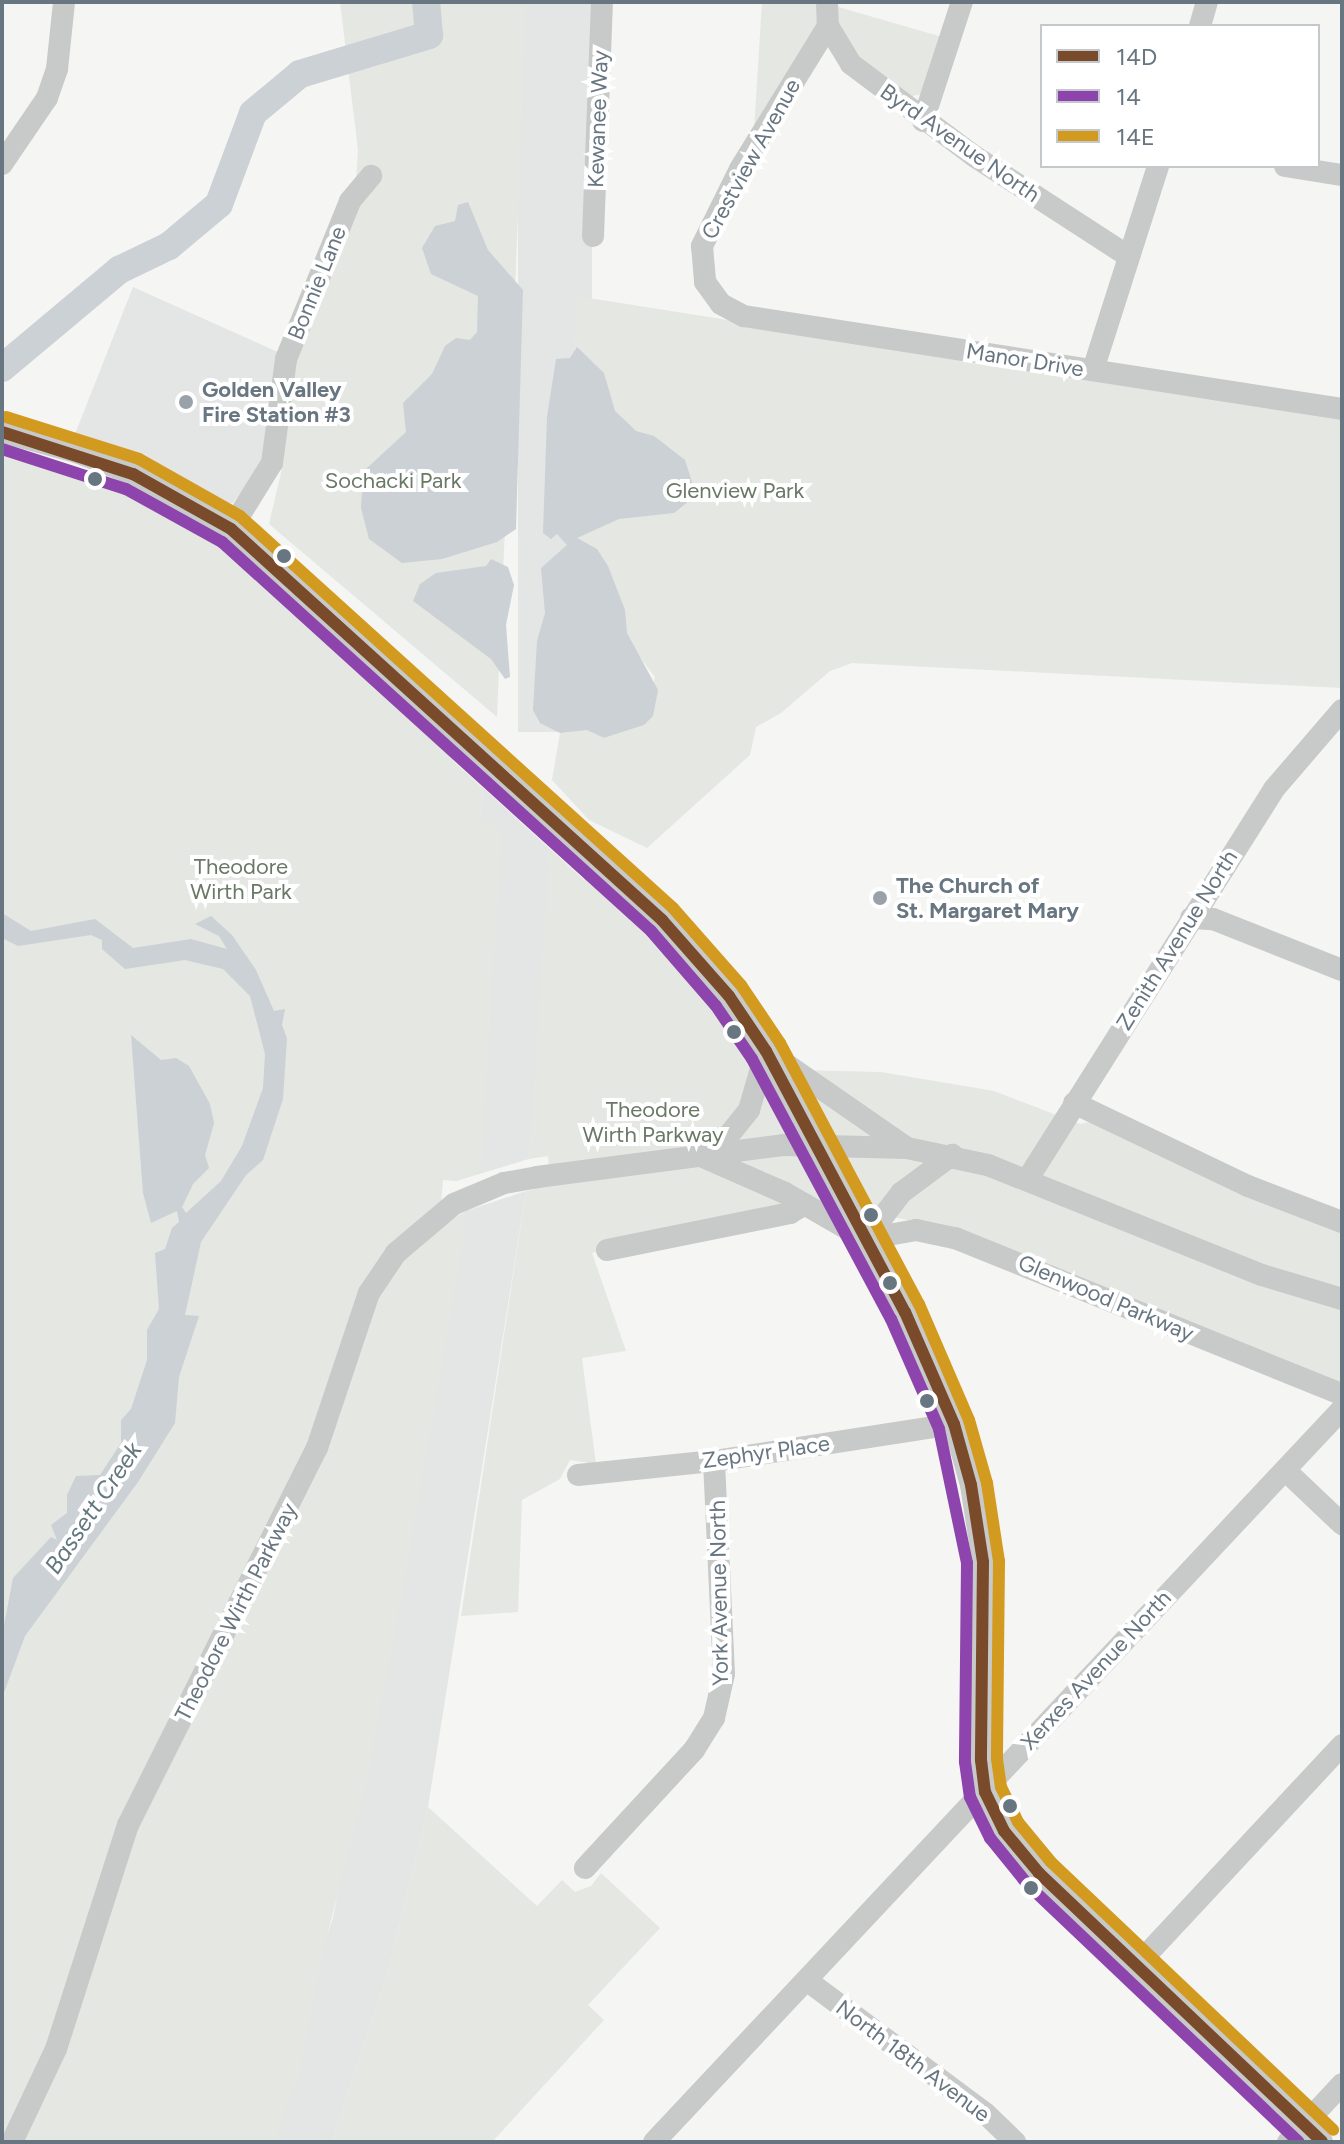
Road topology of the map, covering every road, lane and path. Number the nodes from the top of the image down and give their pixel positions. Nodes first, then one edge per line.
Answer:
1 (64, 2) edge
2 (602, 2) edge
3 (827, 2) edge
4 (962, 2) edge
5 (1207, 2) edge
6 (1201, 24) edge
7 (828, 26) junction
8 (923, 121) junction
9 (2, 164) edge
10 (1157, 168) edge
11 (1298, 168) edge
12 (1342, 175) edge
13 (371, 176) dead end
14 (593, 236) dead end
15 (1128, 256) junction
16 (713, 296) joint
17 (1093, 370) junction
18 (1342, 409) edge
19 (2, 432) edge
20 (231, 529) junction
21 (1342, 710) edge
22 (1191, 918) junction
23 (1342, 970) edge
24 (766, 1051) junction
25 (1074, 1103) junction
26 (813, 1141) junction
27 (907, 1148) junction
28 (952, 1155) junction
29 (701, 1156) junction
30 (1027, 1180) junction
31 (805, 1204) junction
32 (1342, 1222) edge
33 (866, 1239) junction
34 (607, 1250) dead end
35 (1342, 1299) edge
36 (1342, 1394) edge
37 (1342, 1409) edge
38 (954, 1424) junction
39 (714, 1461) junction
40 (1285, 1470) junction
41 (578, 1475) dead end
42 (1342, 1524) edge
43 (1342, 1745) edge
44 (985, 1792) junction
45 (585, 1868) dead end
46 (1136, 1966) junction
47 (809, 1982) junction
48 (1342, 2084) edge
49 (1304, 2125) junction
50 (12, 2142) edge
51 (654, 2142) edge
52 (1015, 2142) edge
53 (1288, 2142) edge
54 (1322, 2142) edge

1 - 9 street
2 - 14 street, Kewanee Way
3 - 7 street, Byrd Avenue North
4 - 8 street
5 - 6 street
7 - 8 street, Byrd Avenue North
7 - 16 street, Crestview Avenue
8 - 15 street, Byrd Avenue North
10 - 15 street
11 - 12 street
13 - 20 street, Bonnie Lane
15 - 17 street
16 - 17 street, Manor Drive
17 - 18 street, Manor Drive
19 - 20 street
20 - 24 street
21 - 22 street, Zenith Avenue North
22 - 23 street
22 - 25 street, Zenith Avenue North
24 - 26 street
24 - 27 street
24 - 29 street
25 - 30 street, Zenith Avenue North
25 - 32 street
26 - 27 street, Theodore Wirth Parkway
26 - 29 street, Theodore Wirth Parkway
26 - 33 street
27 - 28 street, Theodore Wirth Parkway
28 - 30 street, Theodore Wirth Parkway
28 - 33 street
29 - 31 street
29 - 50 street, Theodore Wirth Parkway
30 - 35 street, Theodore Wirth Parkway
31 - 33 street
31 - 34 street
33 - 36 street, Glenwood Parkway
33 - 38 street
37 - 40 street, Xerxes Avenue North
38 - 39 street, Zephyr Place
38 - 44 street
39 - 41 street, Zephyr Place
39 - 45 street, York Avenue North
40 - 42 street
40 - 44 street, Xerxes Avenue North
43 - 46 street
44 - 46 street
44 - 47 street, Xerxes Avenue North
46 - 49 street
47 - 51 street, Xerxes Avenue North
47 - 52 street, North 18th Avenue
48 - 49 street
49 - 53 street
49 - 54 street

